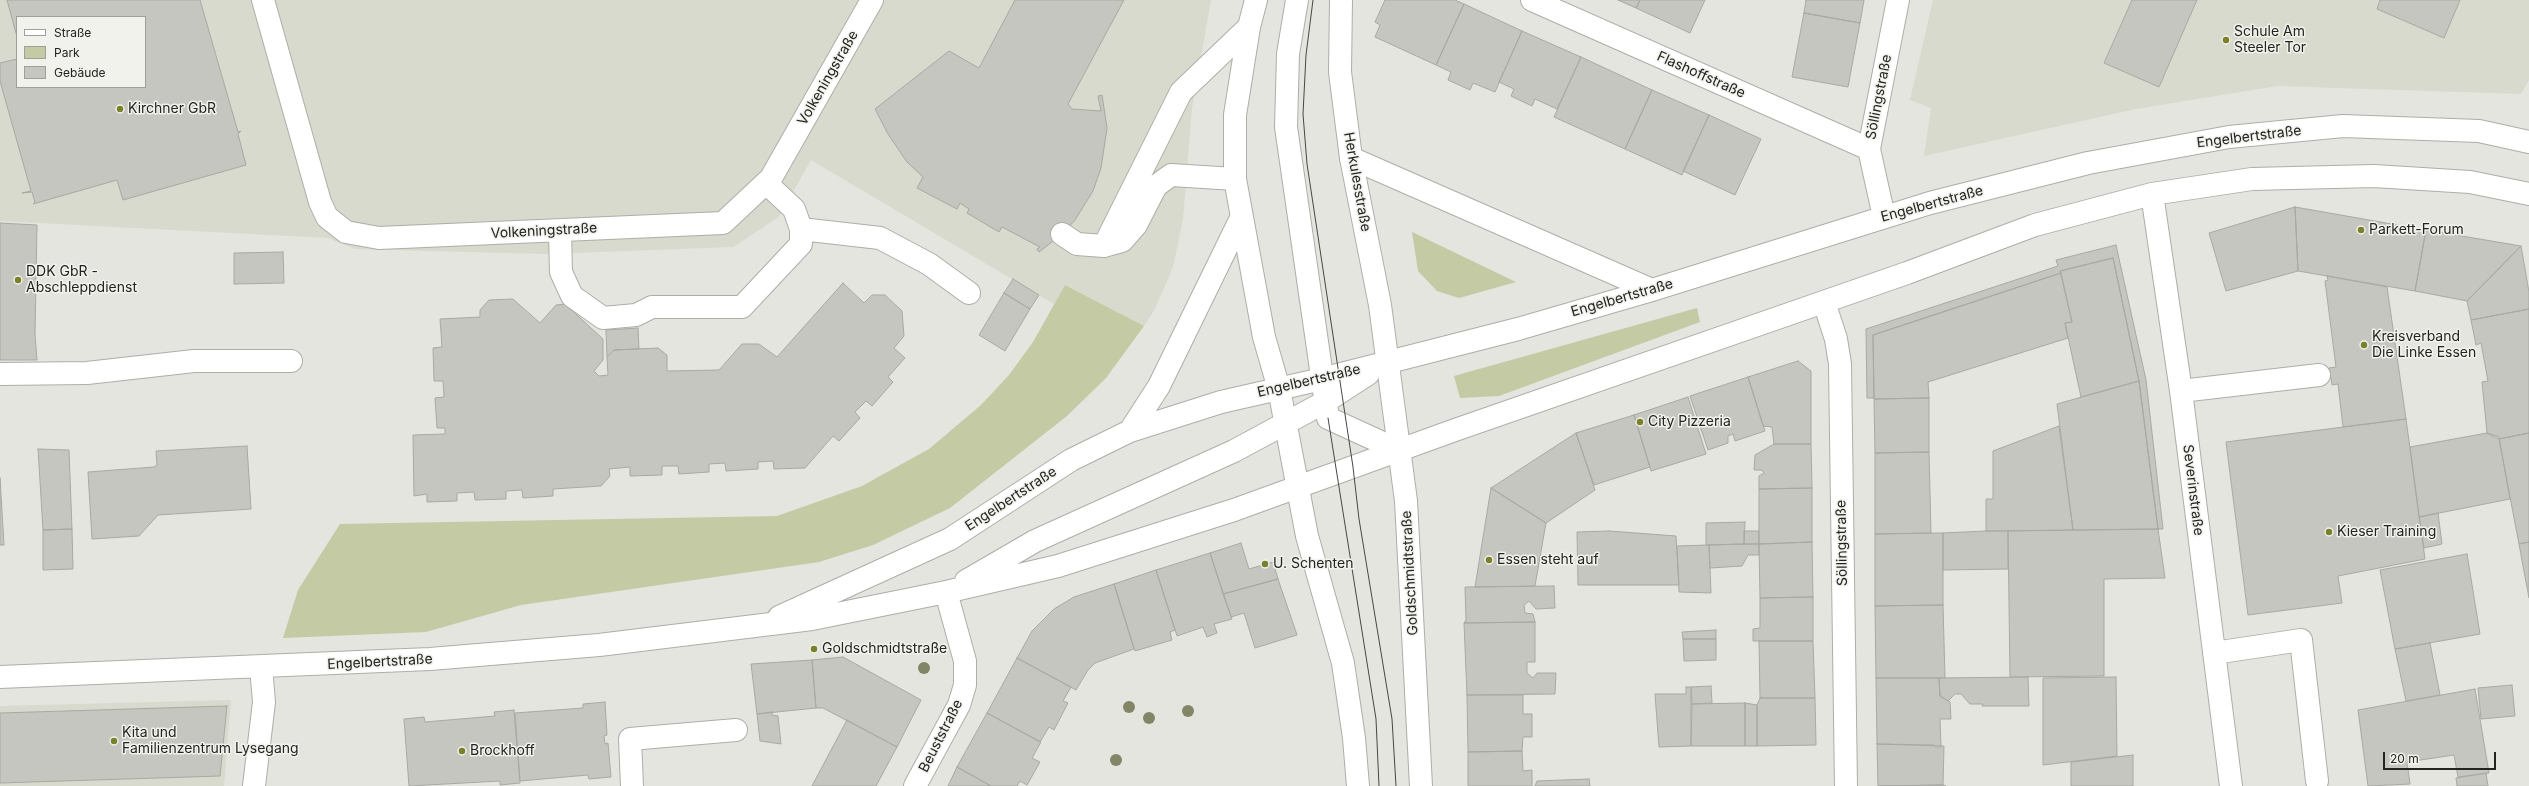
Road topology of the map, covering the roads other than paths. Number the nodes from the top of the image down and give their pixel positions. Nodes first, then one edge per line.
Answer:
1 (263, 0) edge
2 (872, 0) edge
3 (1256, 0) edge
4 (1297, 0) edge
5 (1341, 0) edge
6 (1532, 0) edge
7 (1898, 0) edge
8 (1249, 28) junction
9 (2529, 142) edge
10 (1869, 149) junction
11 (1351, 158) junction
12 (1235, 179) junction
13 (766, 183) junction
14 (2152, 194) junction
15 (2529, 194) edge
16 (1884, 217) junction
17 (1241, 218) junction
18 (801, 229) junction
19 (560, 231) junction
20 (1062, 234) dead end
21 (1104, 246) junction
22 (1652, 290) junction
23 (969, 293) dead end
24 (1824, 302) junction
25 (291, 361) dead end
26 (1388, 362) junction
27 (0, 374) edge
28 (2319, 375) dead end
29 (1322, 379) junction
30 (1279, 389) junction
31 (2181, 391) junction
32 (1325, 402) junction
33 (1286, 423) junction
34 (1130, 431) junction
35 (1400, 451) junction
36 (1299, 488) junction
37 (946, 592) junction
38 (759, 626) junction
39 (2214, 653) junction
40 (261, 667) junction
41 (0, 677) edge
42 (736, 730) dead end
43 (2317, 781) dead end
44 (254, 786) edge
45 (632, 786) edge
46 (915, 786) edge
47 (1358, 786) edge
48 (1421, 786) edge
49 (1846, 786) edge
50 (2231, 786) edge

1 - 19 street, Volkeningstraße
2 - 13 street, Volkeningstraße
3 - 8 street
4 - 29 street
5 - 11 street, Herkulesstraße
6 - 10 street, Flashoffstraße
7 - 10 street, Söllingstraße
8 - 12 street
8 - 21 street
9 - 16 street, Engelbertstraße
10 - 16 street, Söllingstraße
11 - 22 street
11 - 26 street, Herkulesstraße
12 - 17 street
12 - 21 street
13 - 18 street
13 - 19 street, Volkeningstraße
14 - 15 street, Engelbertstraße
14 - 24 street, Engelbertstraße
14 - 31 street, Severinstraße
16 - 22 street, Engelbertstraße
17 - 30 street
17 - 34 street
18 - 19 street
18 - 23 street
20 - 21 street
22 - 26 street, Engelbertstraße
24 - 35 street, Engelbertstraße
24 - 49 street, Söllingstraße
25 - 27 street
26 - 29 street, Engelbertstraße
26 - 32 street
26 - 35 street, Goldschmidtstraße
28 - 31 street
29 - 30 street, Engelbertstraße
29 - 32 street
30 - 33 street
30 - 34 street, Engelbertstraße
31 - 39 street, Severinstraße
32 - 33 street
32 - 35 street
33 - 36 street
33 - 37 street
34 - 38 street, Engelbertstraße
35 - 36 street, Engelbertstraße
35 - 48 street, Goldschmidtstraße
36 - 37 street, Engelbertstraße
36 - 47 street
37 - 38 street, Engelbertstraße
37 - 46 street, Beuststraße
38 - 40 street, Engelbertstraße
39 - 43 street
39 - 50 street, Severinstraße
40 - 41 street, Engelbertstraße
40 - 44 street
42 - 45 street

